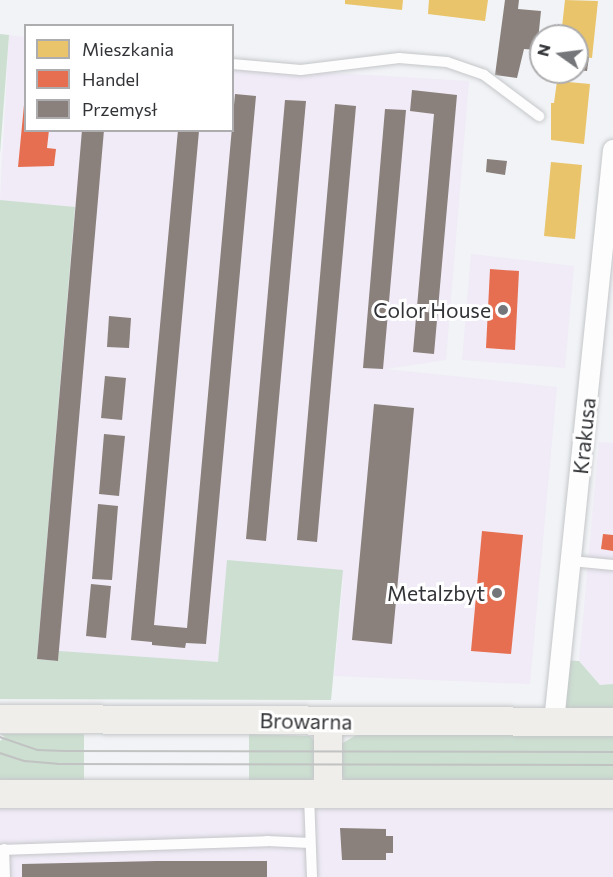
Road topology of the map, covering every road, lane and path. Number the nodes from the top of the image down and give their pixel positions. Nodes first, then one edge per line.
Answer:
1 (234, 64) edge
2 (539, 116) dead end
3 (613, 150) edge
4 (571, 561) junction
5 (613, 565) edge
6 (0, 719) edge
7 (328, 721) junction
8 (554, 722) junction
9 (613, 722) edge
10 (0, 794) edge
11 (319, 794) junction
12 (613, 794) edge
13 (310, 843) junction
14 (2, 850) edge
15 (5, 877) edge
16 (312, 877) edge

1 - 2 lane
3 - 4 street, Krakusa
4 - 5 lane
4 - 8 street, Krakusa
6 - 7 main road, Browarna
7 - 8 main road, Browarna
7 - 11 main road
8 - 9 main road, Browarna
10 - 11 main road
11 - 12 main road
11 - 13 lane
13 - 14 lane
13 - 16 lane
14 - 15 lane

